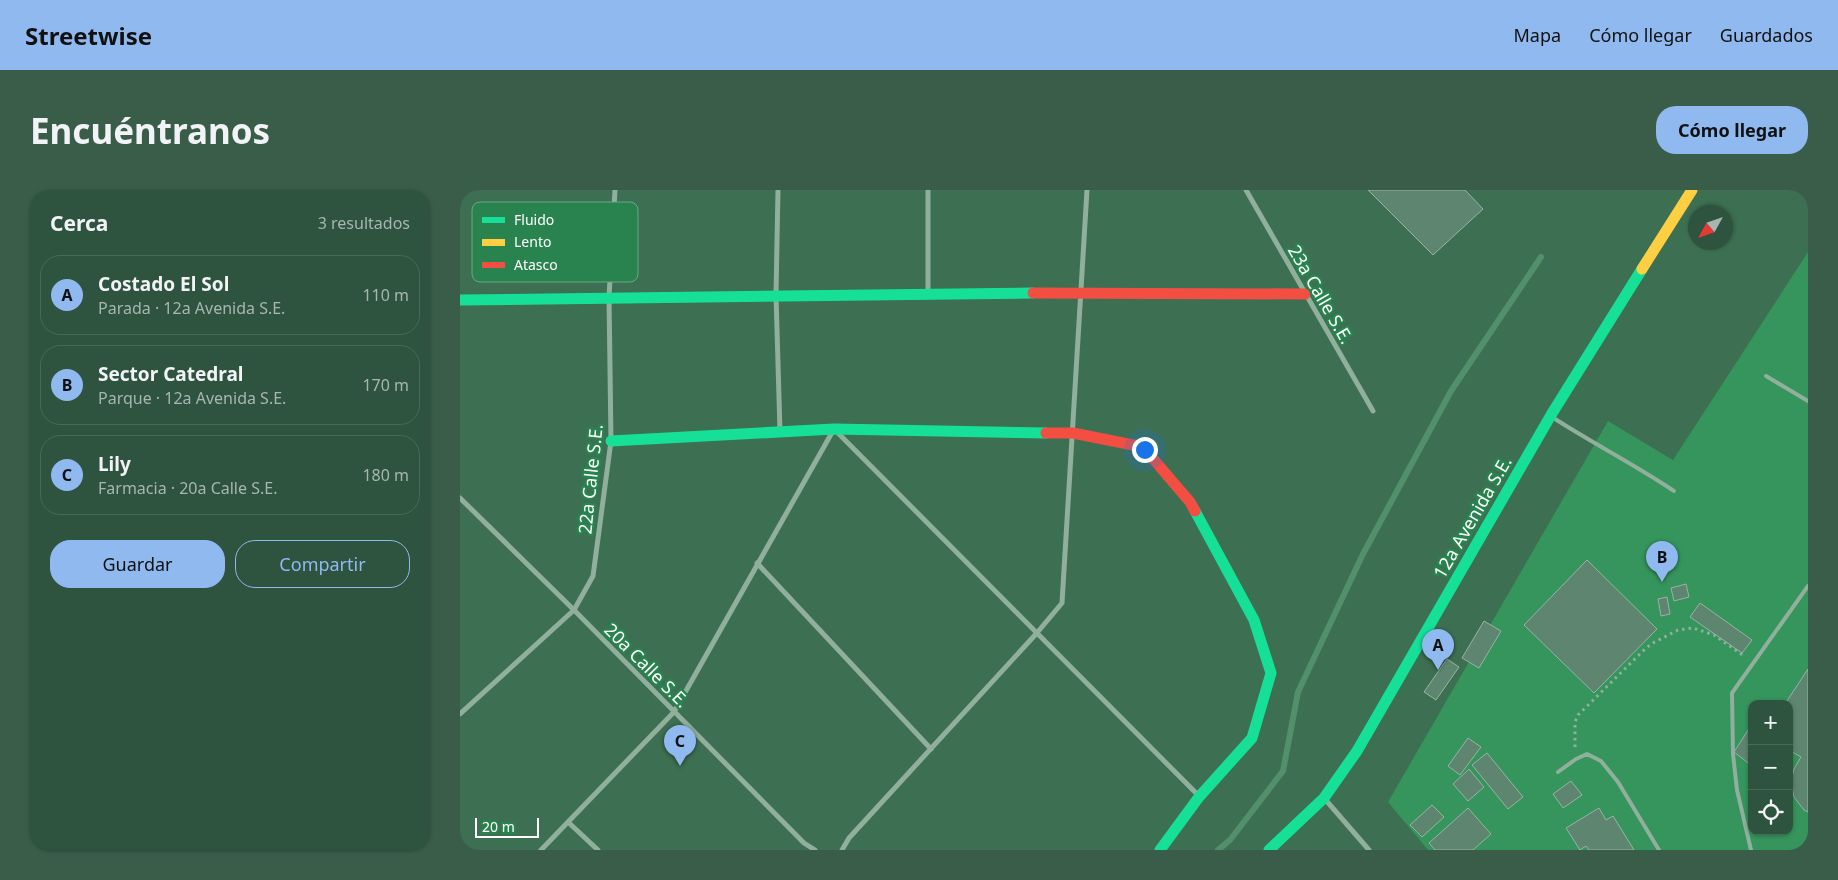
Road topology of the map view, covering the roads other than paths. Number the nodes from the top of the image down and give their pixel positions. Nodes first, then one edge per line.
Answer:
1 (778, 190) edge
2 (928, 190) edge
3 (1087, 190) edge
4 (1246, 190) edge
5 (1692, 190) edge
6 (610, 282) edge
7 (1081, 292) junction
8 (928, 294) junction
9 (1305, 294) junction
10 (776, 296) junction
11 (609, 298) junction
12 (460, 300) edge
13 (1766, 376) dead end
14 (1808, 401) edge
15 (1373, 412) dead end
16 (1550, 415) junction
17 (834, 429) junction
18 (780, 432) junction
19 (1073, 433) junction
20 (611, 441) junction
21 (1674, 491) dead end
22 (460, 498) edge
23 (757, 563) junction
24 (1808, 586) edge
25 (574, 610) junction
26 (1036, 634) junction
27 (674, 712) junction
28 (460, 714) edge
29 (930, 749) junction
30 (1558, 772) dead end
31 (1199, 797) junction
32 (1324, 798) junction
33 (568, 822) junction
34 (541, 850) edge
35 (598, 850) edge
36 (816, 850) edge
37 (842, 850) edge
38 (1160, 850) edge
39 (1269, 850) edge
40 (1369, 850) edge
41 (1659, 850) edge
42 (1751, 850) edge

1 - 10 street
2 - 8 street
3 - 7 street
4 - 9 street, 23a Calle S.E.
5 - 16 street, 12a Avenida S.E.
6 - 11 street, 22a Calle S.E.
7 - 8 street
7 - 9 street
7 - 19 street
8 - 10 street
9 - 15 street, 23a Calle S.E.
10 - 11 street
10 - 18 street
11 - 12 street
11 - 20 street, 22a Calle S.E.
13 - 14 lane
16 - 21 lane
16 - 32 street, 12a Avenida S.E.
17 - 18 street
17 - 19 street
17 - 23 street
17 - 26 street
18 - 20 street
19 - 26 street
19 - 31 street
20 - 25 street, 22a Calle S.E.
22 - 25 street, 20a Calle S.E.
23 - 27 street
23 - 29 street
24 - 42 lane
25 - 27 street, 20a Calle S.E.
25 - 28 street, 22a Calle S.E.
26 - 29 street
26 - 31 street
27 - 33 street
27 - 36 street, 20a Calle S.E.
29 - 37 street
30 - 41 lane
31 - 38 street
32 - 39 street, 12a Avenida S.E.
32 - 40 street
33 - 34 street
33 - 35 street

